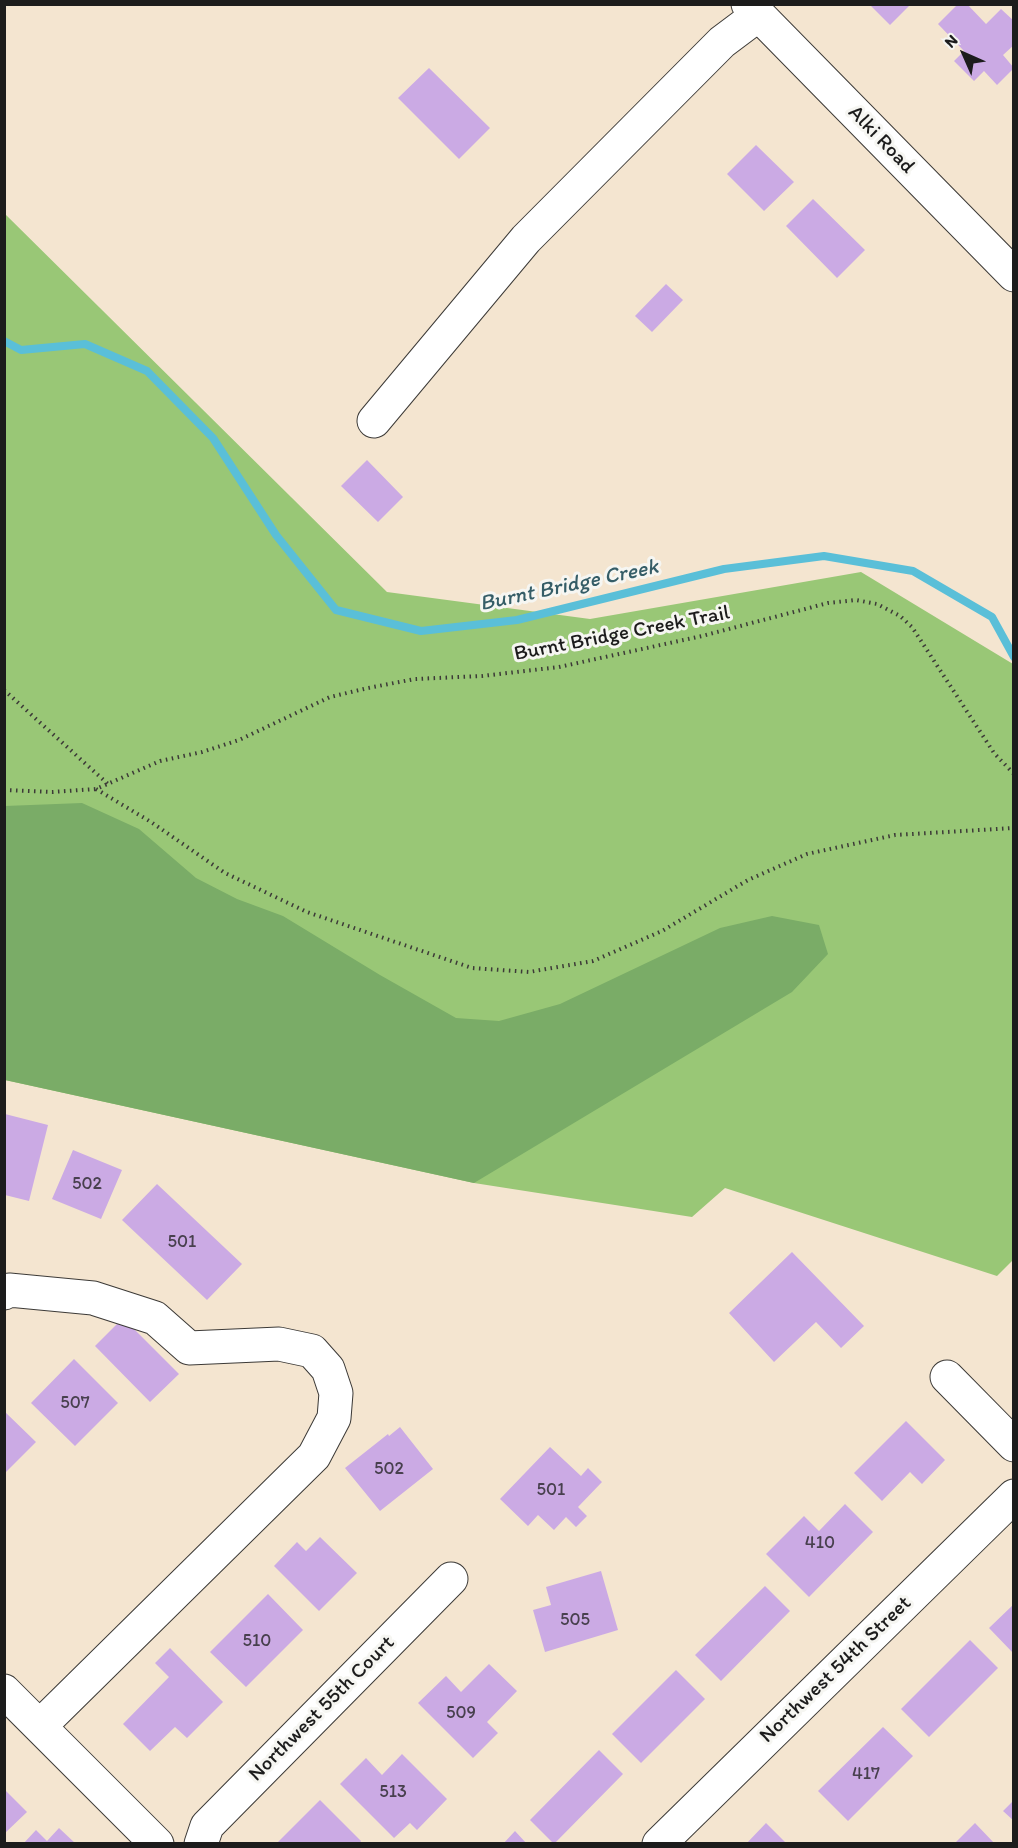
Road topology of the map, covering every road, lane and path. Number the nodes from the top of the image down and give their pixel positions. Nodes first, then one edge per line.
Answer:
1 (753, 10) edge
2 (1014, 275) edge
3 (374, 421) dead end
4 (4, 690) edge
5 (1014, 774) edge
6 (108, 784) junction
7 (96, 789) junction
8 (4, 790) edge
9 (1014, 828) edge
10 (7, 1292) edge
11 (946, 1377) dead end
12 (1014, 1445) edge
13 (1014, 1496) edge
14 (451, 1579) dead end
15 (4, 1691) edge
16 (40, 1726) junction
17 (157, 1844) edge
18 (201, 1844) edge
19 (659, 1844) edge

1 - 2 street, Alki Road
1 - 3 street
4 - 6 path
5 - 6 path, Burnt Bridge Creek Trail
6 - 7 path, Burnt Bridge Creek Trail
7 - 8 path, Burnt Bridge Creek Trail
7 - 9 path
10 - 16 street
11 - 12 street
13 - 19 street, Northwest 54th Street
14 - 18 street, Northwest 55th Court
15 - 16 street
16 - 17 street

